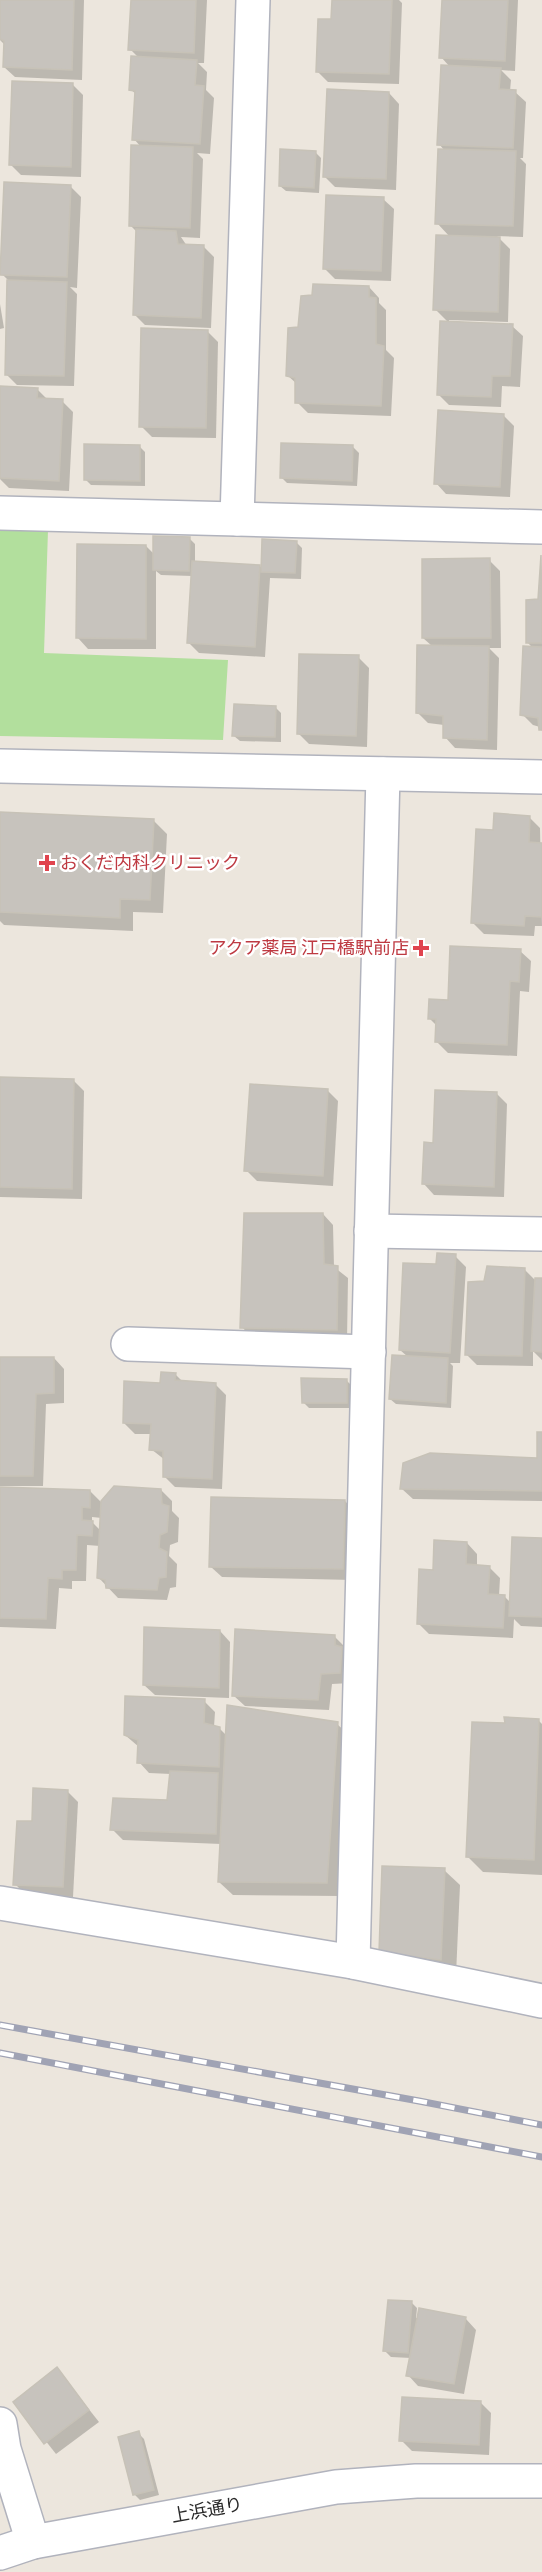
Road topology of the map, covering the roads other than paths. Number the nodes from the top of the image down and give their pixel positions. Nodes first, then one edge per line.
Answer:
1 (253, 0) edge
2 (0, 513) edge
3 (237, 519) junction
4 (542, 527) edge
5 (0, 766) edge
6 (382, 774) junction
7 (542, 777) edge
8 (371, 1231) junction
9 (542, 1234) edge
10 (128, 1344) dead end
11 (369, 1352) junction
12 (0, 1903) edge
13 (353, 1962) junction
14 (542, 2001) edge
15 (0, 2424) edge
16 (542, 2481) edge
17 (33, 2542) junction
18 (0, 2553) edge

1 - 3 street
2 - 3 street
3 - 4 street
5 - 6 street
6 - 7 street
6 - 8 street
8 - 9 street
8 - 11 street
10 - 11 street
11 - 13 street
12 - 13 street
13 - 14 street
15 - 17 street
16 - 17 street, 上浜通り
17 - 18 street, 上浜通り

